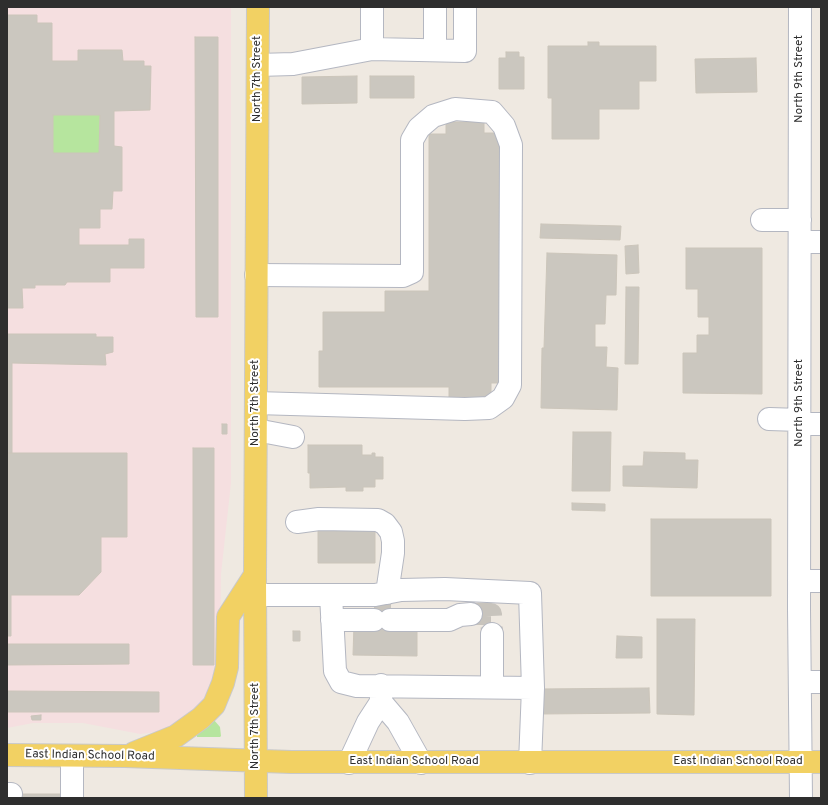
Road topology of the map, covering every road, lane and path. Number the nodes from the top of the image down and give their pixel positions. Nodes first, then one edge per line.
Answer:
1 (258, 7) edge
2 (372, 7) edge
3 (435, 7) edge
4 (465, 7) edge
5 (800, 7) edge
6 (372, 49) junction
7 (435, 50) junction
8 (258, 65) junction
9 (762, 220) dead end
10 (800, 220) junction
11 (810, 242) edge
12 (256, 275) junction
13 (256, 403) junction
14 (769, 419) dead end
15 (807, 423) edge
16 (256, 430) junction
17 (293, 437) dead end
18 (297, 522) dead end
19 (799, 581) junction
20 (821, 581) edge
21 (255, 585) junction
22 (332, 608) junction
23 (383, 610) junction
24 (465, 614) tunnel mouth
25 (492, 634) tunnel mouth
26 (810, 682) edge
27 (492, 687) junction
28 (532, 688) junction
29 (381, 694) junction
30 (7, 755) edge
31 (72, 756) junction
32 (124, 756) junction
33 (256, 761) junction
34 (349, 762) junction
35 (421, 762) junction
36 (530, 762) junction
37 (811, 762) edge
38 (72, 798) edge
39 (256, 798) edge
40 (801, 798) edge

1 - 8 main road, North 7th Street
2 - 6 street
3 - 7 street
4 - 7 street
5 - 10 street, North 9th Street
6 - 7 street
6 - 8 street
8 - 12 main road, North 7th Street
9 - 10 street
10 - 11 street, North 9th Street
11 - 15 street, North 9th Street
12 - 13 main road, North 7th Street
12 - 13 street
13 - 16 main road, North 7th Street
14 - 15 street
15 - 19 street, North 9th Street
16 - 17 street
16 - 21 main road, North 7th Street
18 - 23 street
19 - 20 street
19 - 26 street, North 9th Street
21 - 22 street
21 - 32 main road
21 - 33 main road, North 7th Street
22 - 23 street
22 - 23 street
22 - 29 street
23 - 24 street
23 - 28 street
25 - 27 street
26 - 37 street, North 9th Street
27 - 28 street
27 - 29 street
28 - 36 street
29 - 34 street
29 - 35 street
30 - 31 main road, East Indian School Road
31 - 32 main road, East Indian School Road
31 - 38 street
32 - 33 main road, East Indian School Road
33 - 34 main road, East Indian School Road
33 - 39 main road, North 7th Street
34 - 35 main road, East Indian School Road
35 - 36 main road, East Indian School Road
36 - 37 main road, East Indian School Road
37 - 40 street, North 9th Street

